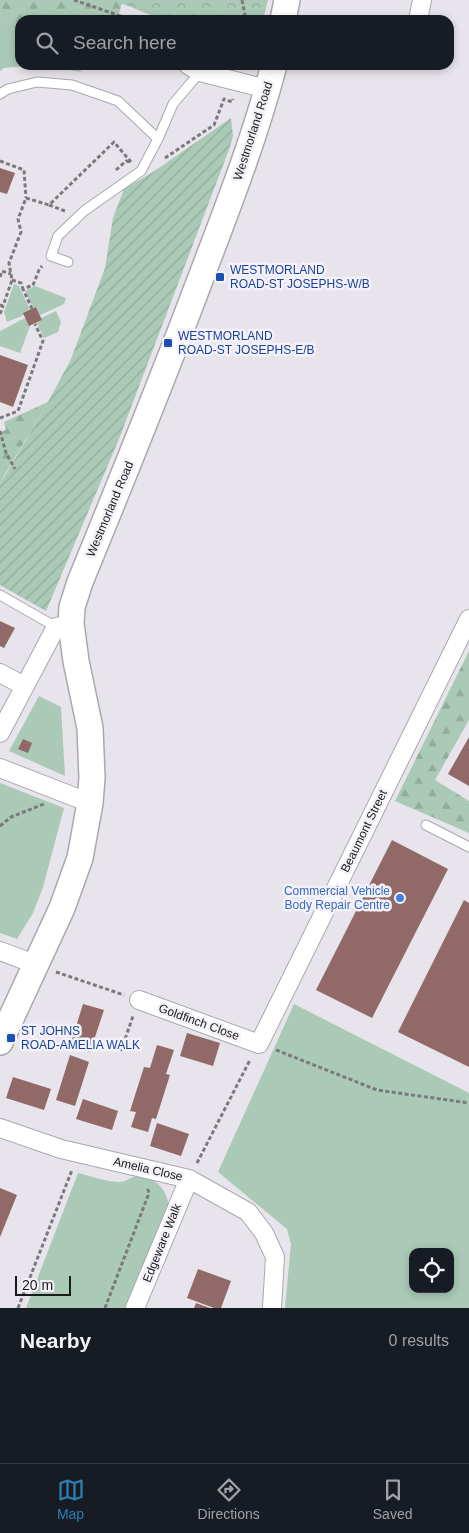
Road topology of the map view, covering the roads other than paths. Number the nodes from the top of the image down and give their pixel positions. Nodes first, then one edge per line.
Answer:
1 (287, 0) edge
2 (422, 0) edge
3 (284, 15) edge
4 (419, 15) edge
5 (193, 70) edge
6 (198, 70) edge
7 (273, 70) edge
8 (268, 89) junction
9 (0, 94) edge
10 (158, 138) junction
11 (68, 262) dead end
12 (0, 596) edge
13 (469, 619) edge
14 (64, 625) junction
15 (0, 673) edge
16 (24, 686) junction
17 (0, 733) edge
18 (0, 768) edge
19 (90, 804) junction
20 (426, 825) dead end
21 (469, 847) edge
22 (0, 951) edge
23 (37, 965) junction
24 (139, 1000) road end
25 (0, 1042) edge
26 (259, 1044) joint
27 (0, 1128) edge
28 (189, 1179) junction
29 (135, 1308) edge
30 (272, 1308) edge

1 - 3 street
2 - 4 street
5 - 10 lane
6 - 8 street
7 - 8 street, Westmorland Road
8 - 14 street, Westmorland Road
9 - 10 lane
10 - 11 lane
12 - 14 lane
13 - 26 street, Beaumont Street
14 - 16 street
14 - 19 street, Westmorland Road
15 - 16 street
16 - 17 street
18 - 19 street
19 - 23 street, Westmorland Road
20 - 21 lane
22 - 23 street
23 - 25 street, Westmorland Road
24 - 26 street, Goldfinch Close
27 - 28 street, Amelia Close
28 - 29 street, Edgeware Walk
28 - 30 street, Amelia Close

